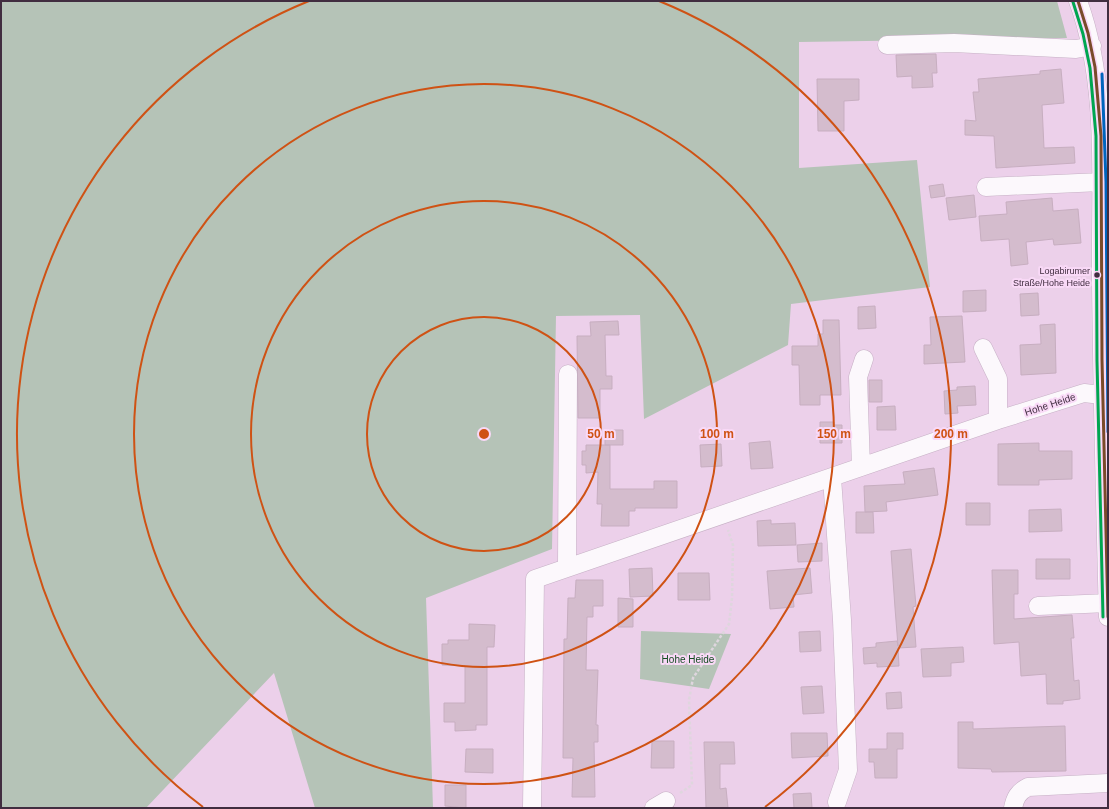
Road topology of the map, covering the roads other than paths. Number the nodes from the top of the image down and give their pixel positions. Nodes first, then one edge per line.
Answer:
1 (1078, 1) edge
2 (888, 45) dead end
3 (1092, 46) junction
4 (1102, 73) edge
5 (1101, 182) junction
6 (986, 188) dead end
7 (1104, 305) edge
8 (983, 348) dead end
9 (864, 359) dead end
10 (568, 374) dead end
11 (1102, 395) junction
12 (998, 420) junction
13 (1106, 448) edge
14 (862, 467) junction
15 (832, 478) junction
16 (567, 567) junction
17 (1108, 603) edge
18 (1038, 606) dead end
19 (1108, 616) edge
20 (1108, 783) edge
21 (837, 802) dead end
22 (532, 808) edge
23 (1013, 808) edge

1 - 3 street
2 - 3 street
3 - 4 street
4 - 5 street
5 - 6 street
5 - 7 street
7 - 11 street
8 - 12 street
9 - 14 street
10 - 16 street
11 - 12 street, Hohe Heide
11 - 13 street
12 - 14 street, Hohe Heide
13 - 17 street
14 - 15 street, Hohe Heide
15 - 16 street, Hohe Heide
15 - 21 street
16 - 22 street, Hohe Heide
17 - 18 street
17 - 19 street
20 - 23 street

